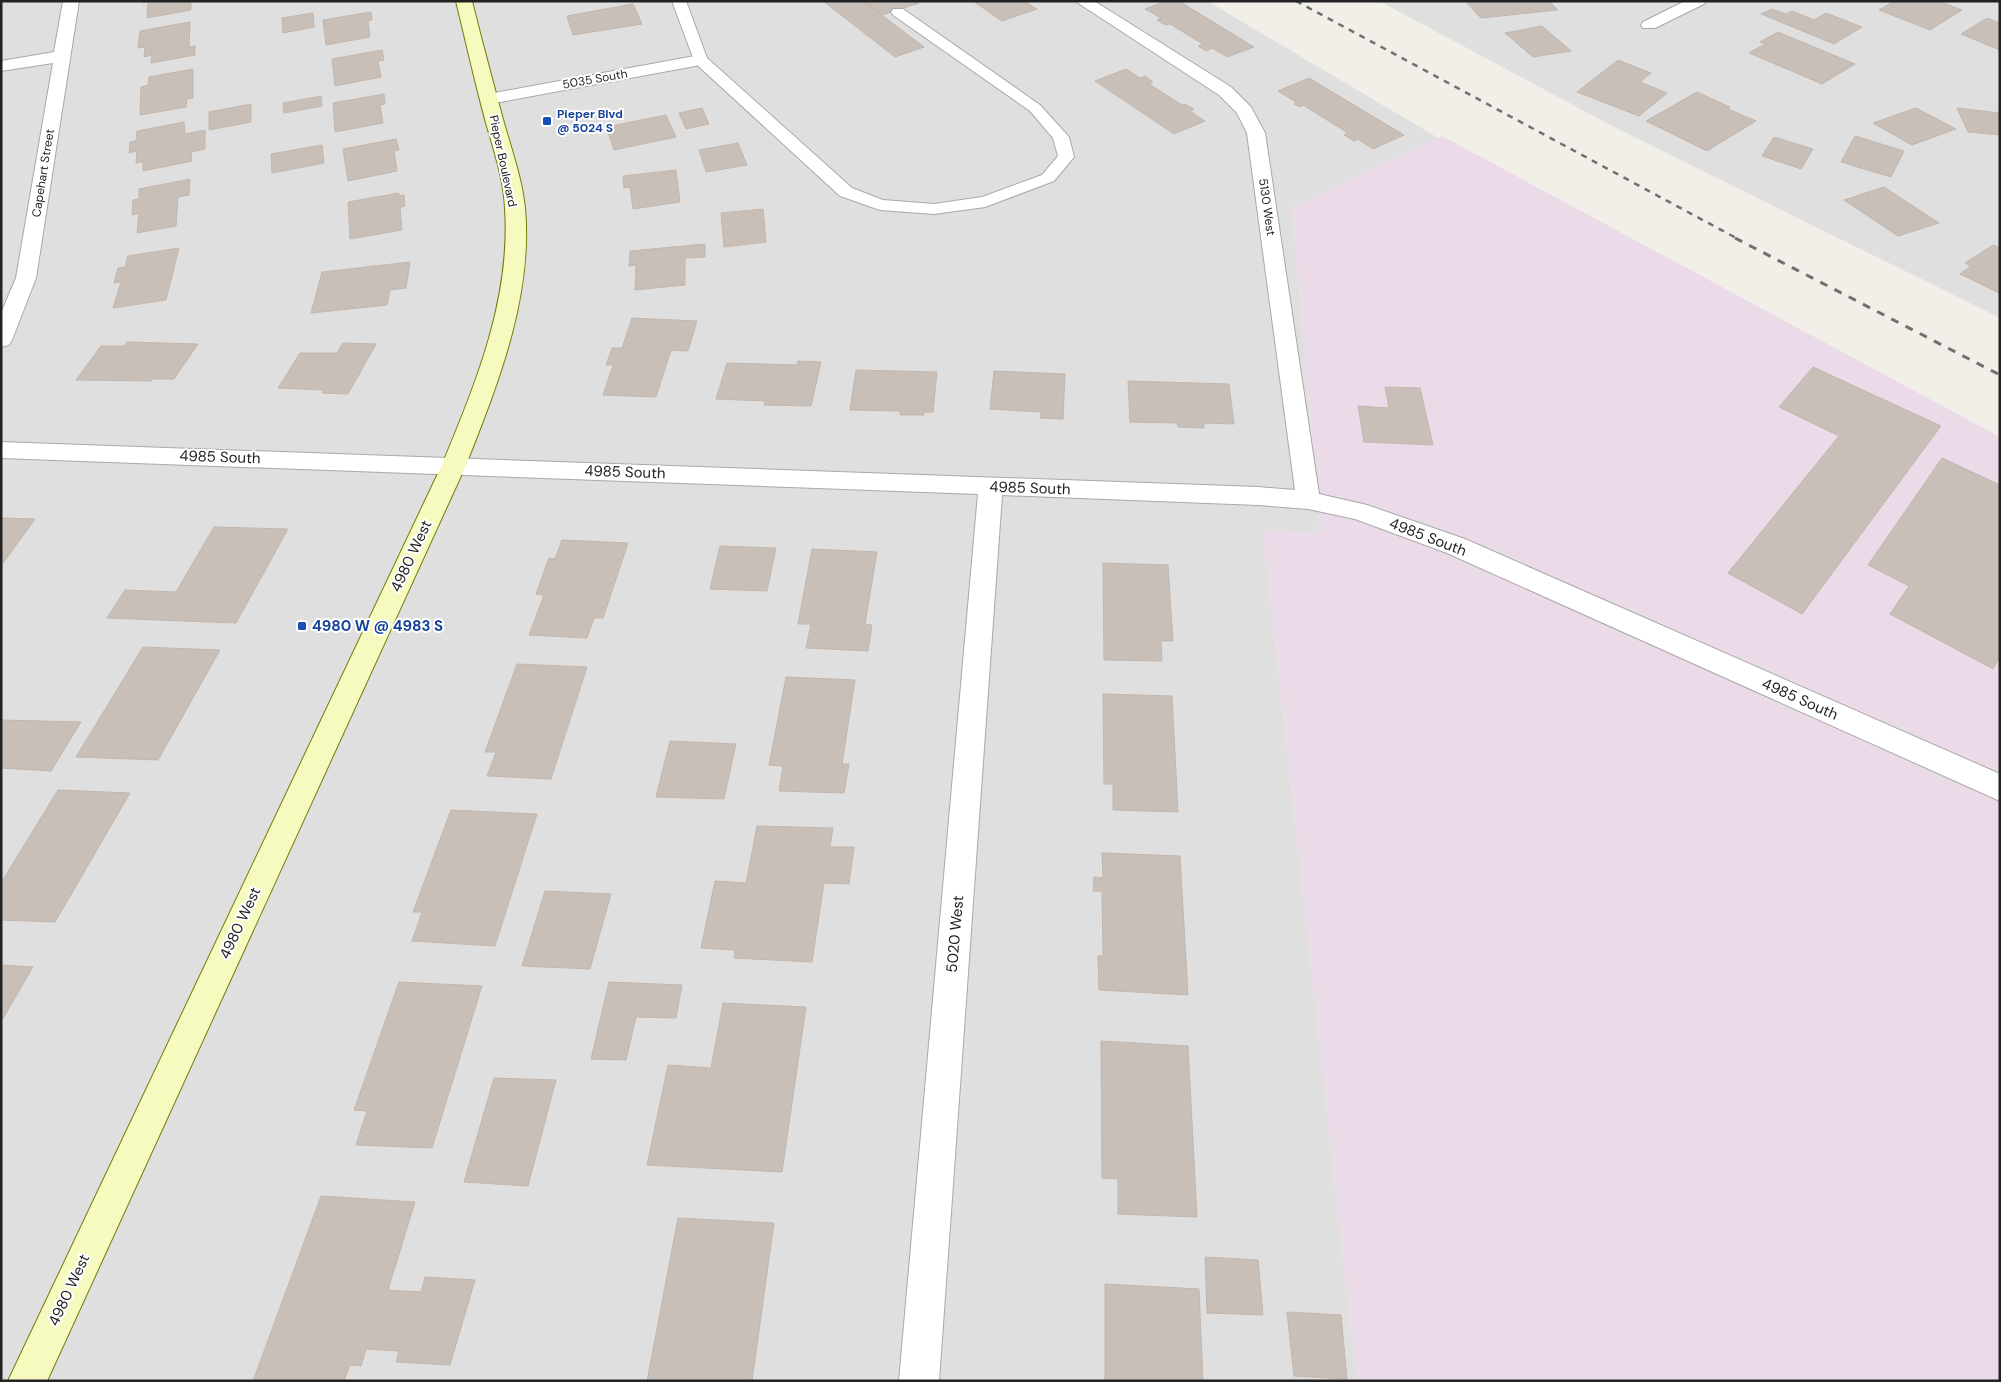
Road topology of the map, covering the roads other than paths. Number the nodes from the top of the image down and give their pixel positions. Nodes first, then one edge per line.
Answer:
1 (71, 1) edge
2 (464, 1) edge
3 (679, 1) edge
4 (1083, 1) edge
5 (1698, 1) edge
6 (898, 12) dead end
7 (1649, 25) dead end
8 (62, 56) junction
9 (700, 60) junction
10 (1, 66) edge
11 (489, 99) junction
12 (1, 340) edge
13 (1, 450) edge
14 (454, 465) junction
15 (991, 486) junction
16 (1308, 500) junction
17 (2000, 788) edge
18 (27, 1381) edge
19 (919, 1381) edge

1 - 8 street, Capehart Street
2 - 11 street, Pieper Boulevard
3 - 9 lane
4 - 16 street, 5130 West
5 - 7 street
6 - 9 lane
8 - 10 street
8 - 12 street, Capehart Street
9 - 11 street, 5035 South
11 - 14 street, Pieper Boulevard
13 - 14 street, 4985 South
14 - 15 street, 4985 South
14 - 18 street, 4980 West
15 - 16 street, 4985 South
15 - 19 street, 5020 West
16 - 17 street, 4985 South

